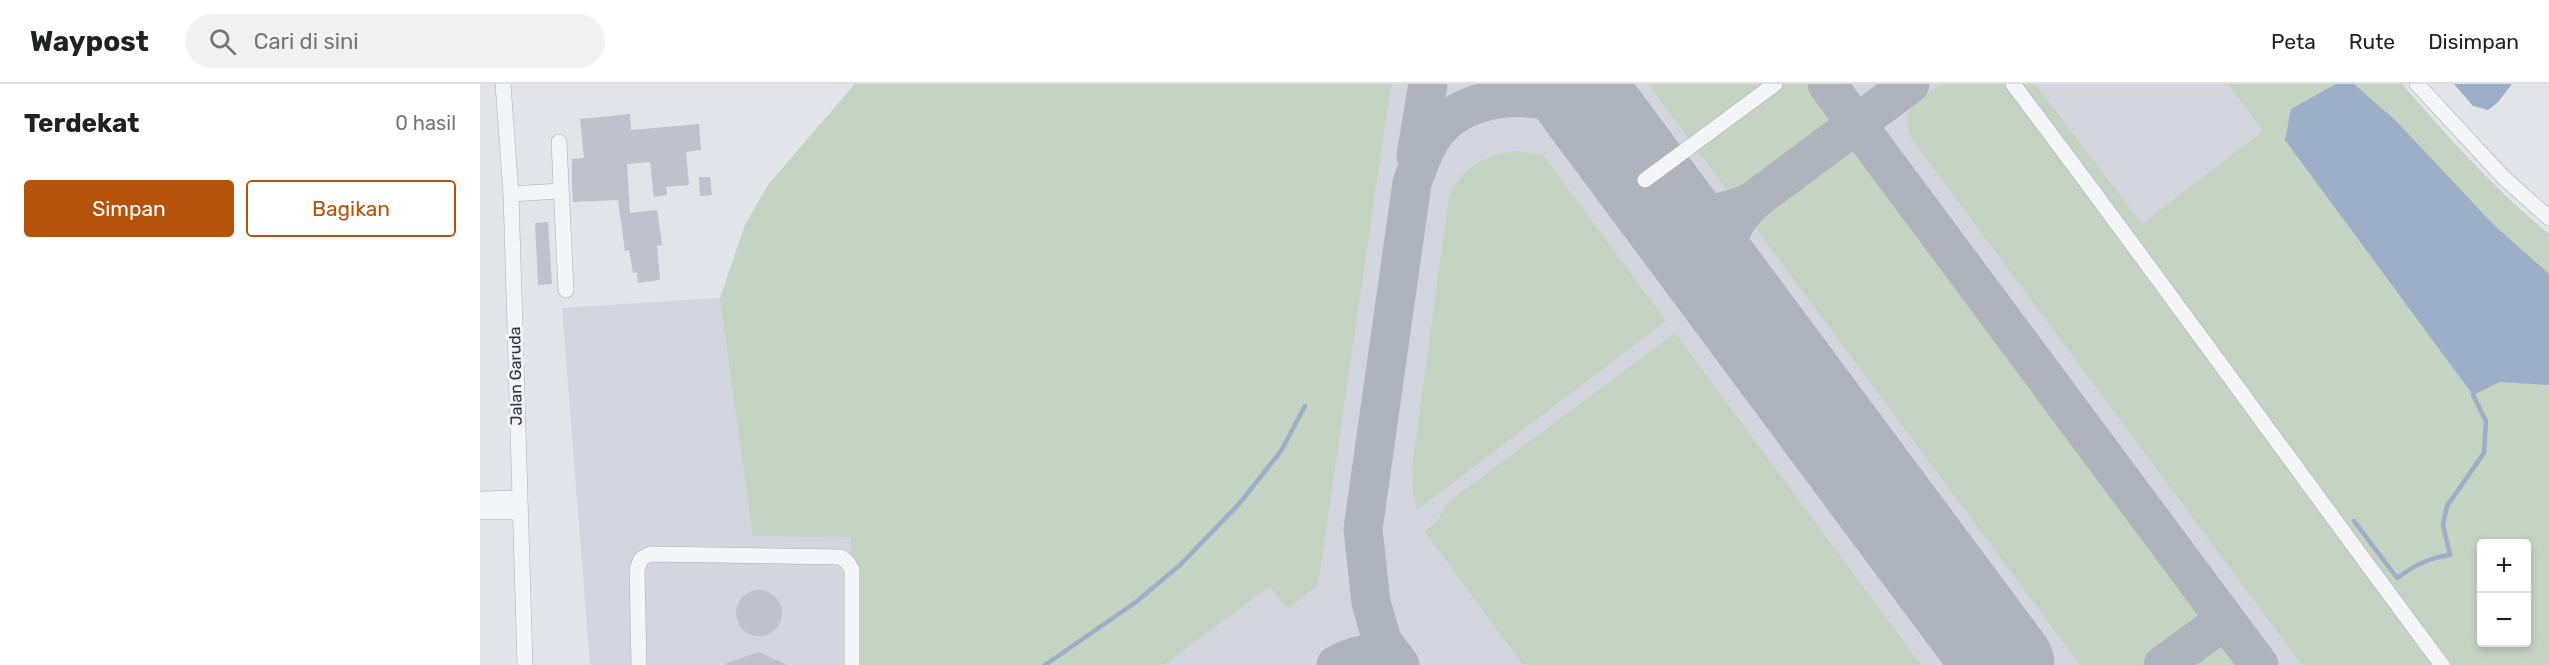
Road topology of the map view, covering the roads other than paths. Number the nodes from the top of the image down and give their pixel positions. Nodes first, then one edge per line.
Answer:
1 (1775, 84) edge
2 (2013, 84) edge
3 (2417, 84) edge
4 (505, 85) edge
5 (559, 142) dead end
6 (1645, 180) dead end
7 (560, 190) junction
8 (511, 194) junction
9 (2549, 218) edge
10 (566, 290) dead end
11 (480, 499) edge
12 (519, 505) junction
13 (480, 512) edge
14 (525, 665) edge
15 (639, 665) edge
16 (852, 665) edge
17 (2442, 665) edge

1 - 6 street
2 - 17 street
3 - 9 street
4 - 8 street, Jalan Garuda
5 - 7 street
7 - 8 street
7 - 10 street
8 - 12 street, Jalan Garuda
11 - 12 street
12 - 13 street
12 - 14 street, Jalan Garuda
15 - 16 street

